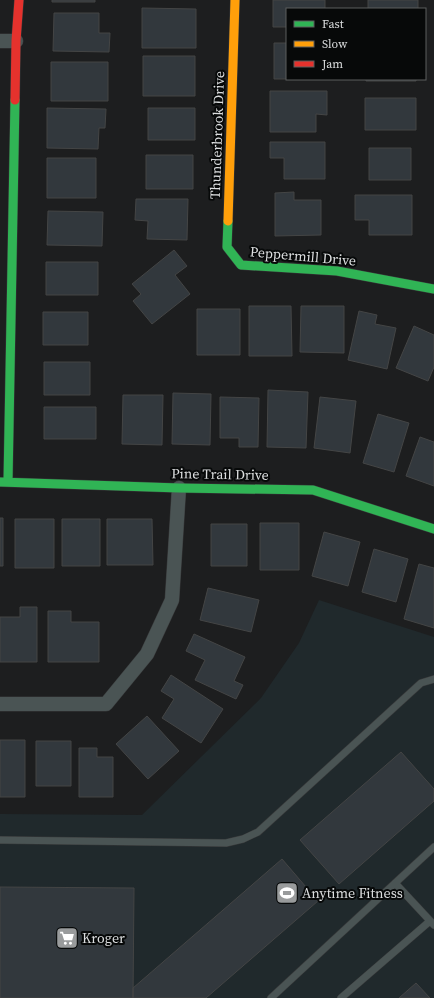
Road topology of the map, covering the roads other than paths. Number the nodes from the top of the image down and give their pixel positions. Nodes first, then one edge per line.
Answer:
1 (19, 0) edge
2 (235, 0) edge
3 (0, 41) edge
4 (16, 41) junction
5 (6, 259) edge
6 (241, 265) joint
7 (434, 289) edge
8 (4, 482) edge
9 (179, 488) junction
10 (434, 529) edge
11 (434, 679) edge
12 (0, 704) edge
13 (0, 840) edge
14 (434, 847) edge
15 (395, 884) junction
16 (432, 923) edge
17 (271, 998) edge
18 (341, 998) edge

1 - 4 street
2 - 6 street, Thunderbrook Drive
3 - 4 street
4 - 5 street
5 - 8 street
6 - 7 street, Peppermill Drive
8 - 9 street, Pine Trail Drive
9 - 10 street, Pine Trail Drive
9 - 12 street
11 - 13 lane
14 - 15 lane
15 - 16 lane
15 - 17 lane
16 - 18 lane

